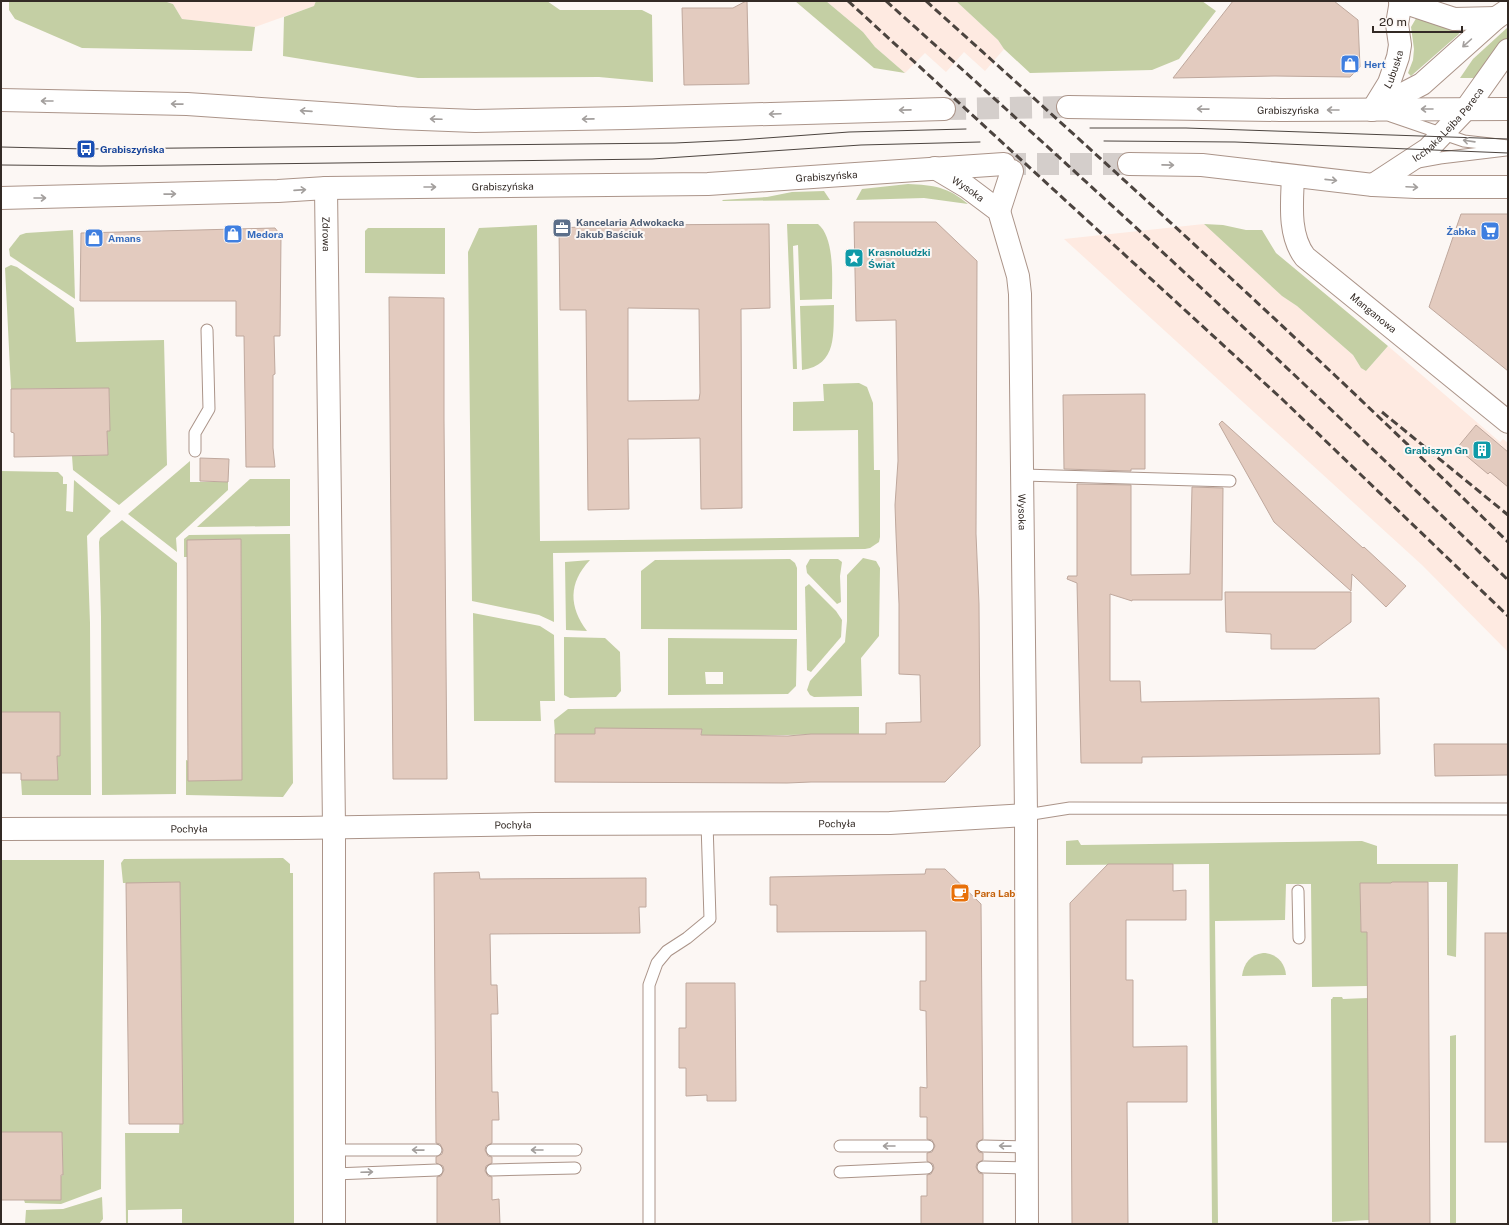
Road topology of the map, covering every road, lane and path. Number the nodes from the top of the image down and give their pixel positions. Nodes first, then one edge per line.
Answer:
1 (1401, 1) edge
2 (1502, 14) edge
3 (1508, 50) edge
4 (1, 100) edge
5 (1068, 107) tunnel mouth
6 (944, 109) tunnel mouth
7 (1466, 109) junction
8 (1508, 109) edge
9 (1372, 110) junction
10 (1442, 134) junction
11 (1508, 146) edge
12 (1508, 150) edge
13 (1129, 164) tunnel mouth
14 (1405, 164) junction
15 (936, 168) junction
16 (1293, 176) junction
17 (1373, 185) junction
18 (1508, 187) edge
19 (326, 188) junction
20 (1, 198) edge
21 (999, 210) junction
22 (206, 330) dead end
23 (1508, 422) edge
24 (195, 451) dead end
25 (1023, 476) junction
26 (1230, 481) dead end
27 (1508, 809) edge
28 (1026, 815) junction
29 (708, 823) junction
30 (334, 827) junction
31 (1, 830) edge
32 (1298, 891) dead end
33 (1299, 938) dead end
34 (840, 1146) dead end
35 (928, 1146) dead end
36 (983, 1146) dead end
37 (334, 1150) junction
38 (436, 1150) dead end
39 (492, 1150) dead end
40 (576, 1150) dead end
41 (1027, 1157) junction
42 (983, 1167) dead end
43 (576, 1168) dead end
44 (927, 1168) dead end
45 (437, 1170) dead end
46 (492, 1170) dead end
47 (840, 1172) dead end
48 (334, 1174) junction
49 (334, 1224) edge
50 (649, 1224) edge
51 (1027, 1224) edge

1 - 2 street, Lubuska
1 - 9 street, Lubuska
2 -> 9 street
3 - 7 street, Icchaka Lejba Pereca
6 -> 4 street
9 -> 5 street, Grabiszyńska
7 - 8 street, Grabiszyńska
7 -> 9 street, Grabiszyńska
7 - 10 street, Icchaka Lejba Pereca
9 - 10 lane
11 -> 10 lane
10 - 14 street, Icchaka Lejba Pereca
12 - 14 lane
13 -> 16 street
14 - 17 street, Icchaka Lejba Pereca
19 -> 15 street, Grabiszyńska
15 - 21 street, Wysoka
15 - 21 street, Grabiszyńska
16 -> 17 street
16 - 23 street, Manganowa
17 -> 18 street
20 -> 19 street, Grabiszyńska
19 - 30 street, Zdrowa
21 - 25 street, Wysoka
22 - 24 lane
25 - 26 lane
25 - 28 street, Wysoka
27 - 28 lane
28 - 29 street, Pochyła
28 - 41 street, Wysoka
29 - 30 street, Pochyła
29 - 50 lane
30 - 31 street, Pochyła
30 - 37 street, Zdrowa
32 - 33 lane
35 -> 34 lane
41 -> 36 lane
38 -> 37 lane
37 - 48 street, Zdrowa
40 -> 39 lane
41 - 42 lane
41 - 51 street, Wysoka
43 - 46 lane
44 - 47 lane
48 -> 45 lane
48 - 49 street, Zdrowa

